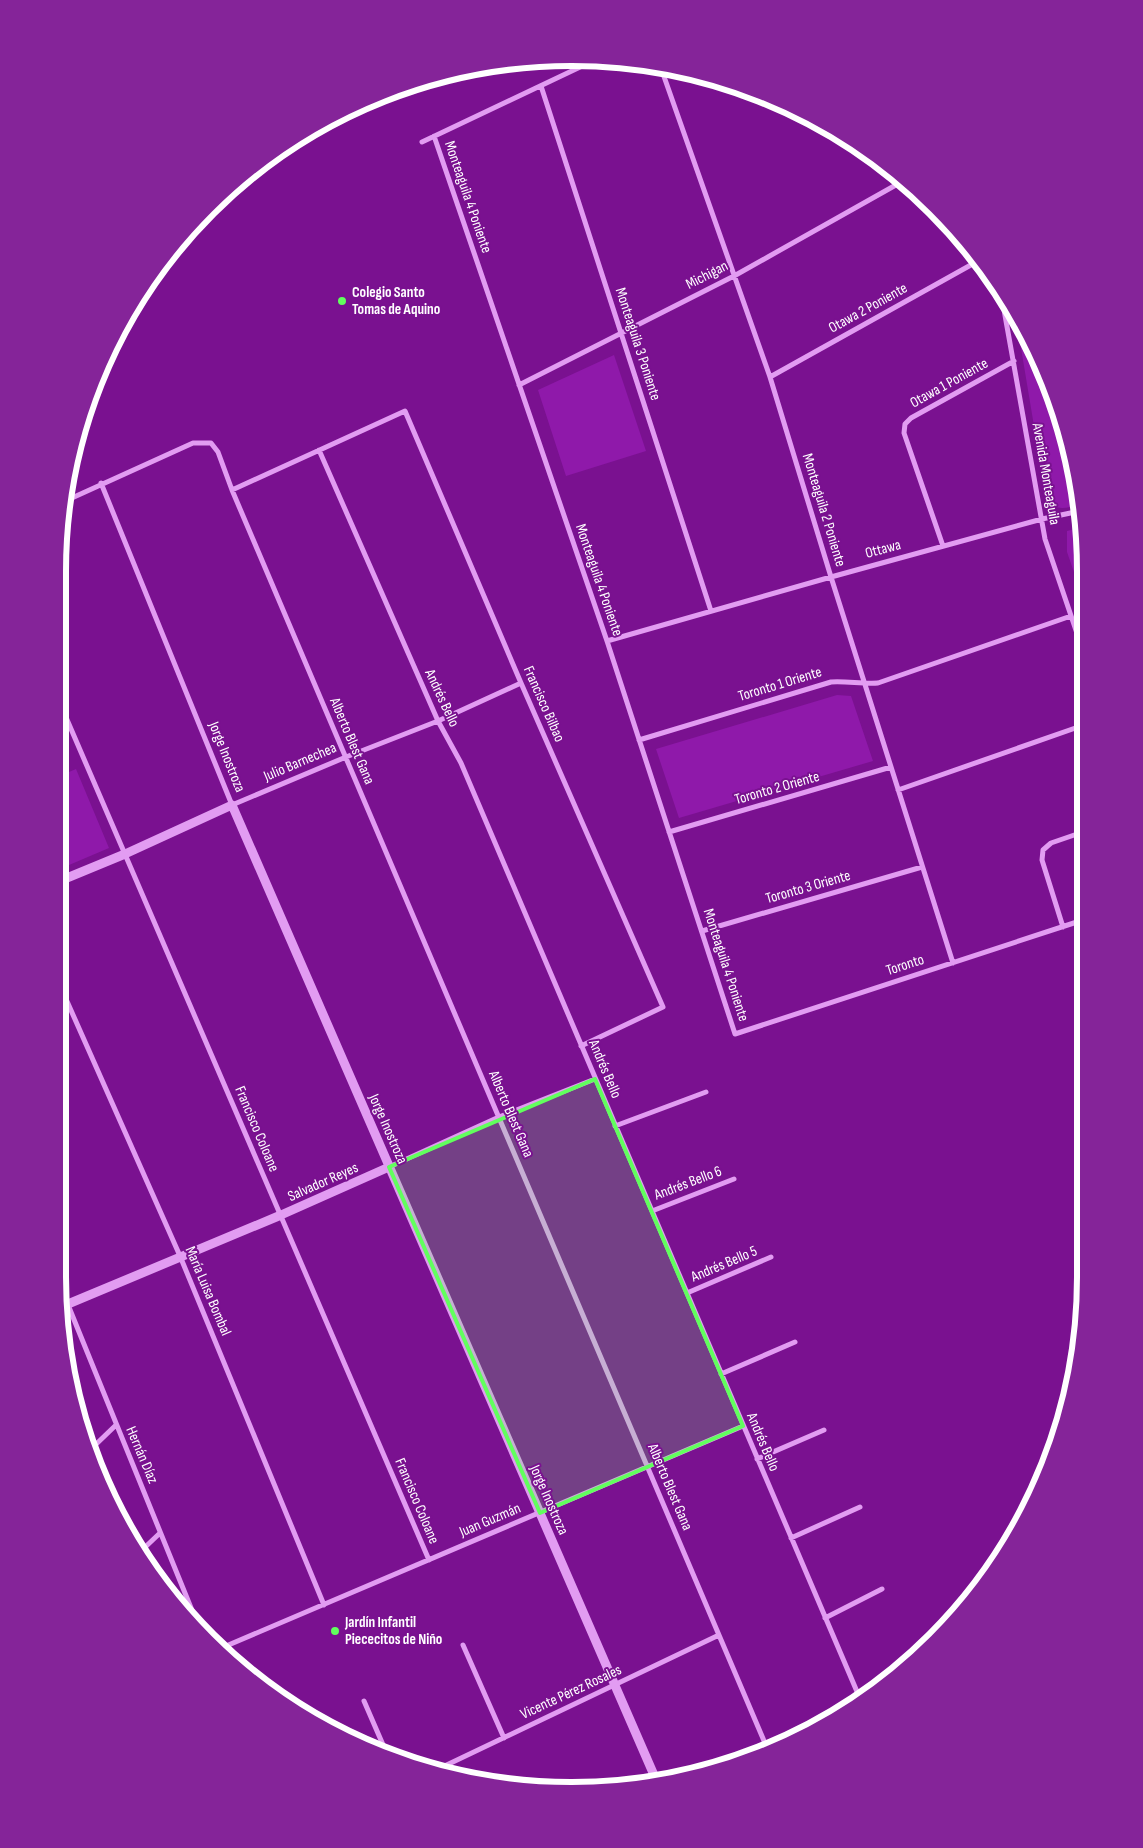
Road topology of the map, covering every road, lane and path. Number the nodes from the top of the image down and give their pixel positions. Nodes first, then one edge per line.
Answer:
1 (582, 66) edge
2 (663, 75) edge
3 (540, 86) junction
4 (434, 136) junction
5 (422, 142) dead end
6 (896, 185) edge
7 (972, 264) edge
8 (734, 276) junction
9 (1005, 312) edge
10 (622, 333) junction
11 (1014, 361) junction
12 (770, 377) junction
13 (519, 385) junction
14 (319, 450) junction
15 (101, 483) junction
16 (232, 490) junction
17 (72, 497) edge
18 (1073, 513) edge
19 (1042, 519) junction
20 (943, 546) junction
21 (830, 577) junction
22 (711, 611) junction
23 (1071, 616) junction
24 (1077, 634) edge
25 (607, 641) junction
26 (521, 683) junction
27 (864, 684) junction
28 (66, 717) edge
29 (438, 721) junction
30 (1077, 727) edge
31 (639, 740) junction
32 (346, 757) junction
33 (891, 767) junction
34 (898, 790) junction
35 (232, 805) junction
36 (669, 832) junction
37 (1077, 834) edge
38 (125, 854) junction
39 (922, 867) junction
40 (66, 878) edge
41 (1077, 922) edge
42 (1063, 927) junction
43 (702, 931) junction
44 (953, 963) junction
45 (66, 999) edge
46 (735, 1034) joint
47 (581, 1046) junction
48 (595, 1079) junction
49 (706, 1092) dead end
50 (499, 1117) junction
51 (615, 1126) junction
52 (389, 1167) junction
53 (734, 1179) dead end
54 (652, 1211) junction
55 (281, 1215) junction
56 (180, 1256) junction
57 (771, 1257) dead end
58 (687, 1293) junction
59 (67, 1306) edge
60 (67, 1312) edge
61 (795, 1342) dead end
62 (721, 1374) junction
63 (116, 1425) junction
64 (743, 1426) junction
65 (824, 1430) dead end
66 (95, 1444) edge
67 (757, 1459) junction
68 (648, 1467) junction
69 (860, 1506) dead end
70 (540, 1513) junction
71 (160, 1533) junction
72 (791, 1538) junction
73 (145, 1547) edge
74 (429, 1560) junction
75 (882, 1589) dead end
76 (324, 1605) junction
77 (191, 1609) edge
78 (825, 1618) junction
79 (719, 1634) junction
80 (463, 1645) dead end
81 (227, 1646) edge
82 (615, 1685) junction
83 (857, 1693) edge
84 (364, 1701) dead end
85 (504, 1738) junction
86 (766, 1743) edge
87 (383, 1745) edge
88 (445, 1766) edge
89 (654, 1774) edge

1 - 3 street
2 - 8 street, Monteaguila 2 Poniente
3 - 4 street
3 - 10 street, Monteaguila 3 Poniente
4 - 5 street
4 - 13 street, Monteaguila 4 Poniente
6 - 8 street, Michigan
7 - 12 street, Otawa 2 Poniente
8 - 10 street, Michigan
8 - 12 street, Monteaguila 2 Poniente
9 - 11 street, Avenida Monteaguila
10 - 13 street, Michigan
10 - 22 street, Monteaguila 3 Poniente
11 - 19 street, Avenida Monteaguila
11 - 20 street, Otawa 1 Poniente
12 - 21 street, Monteaguila 2 Poniente
13 - 25 street, Monteaguila 4 Poniente
14 - 16 street
14 - 26 street, Francisco Bilbao
14 - 29 street, Andrés Bello
15 - 16 street, Alberto Blest Gana
15 - 17 street
15 - 35 street, Jorge Inostroza
16 - 32 street, Alberto Blest Gana
18 - 19 street, Ottawa
19 - 20 street, Ottawa
19 - 23 street, Avenida Monteaguila
20 - 21 street, Ottawa
21 - 22 street, Ottawa
21 - 27 street, Monteaguila 2 Poniente
22 - 25 street, Ottawa
23 - 24 street, Avenida Monteaguila
23 - 27 street, Toronto 1 Oriente
25 - 31 street, Monteaguila 4 Poniente
26 - 29 street, Julio Barnechea
26 - 47 street, Francisco Bilbao
27 - 31 street, Toronto 1 Oriente
27 - 33 street, Monteaguila 2 Poniente
28 - 38 street, Francisco Coloane
29 - 32 street, Julio Barnechea
29 - 47 street, Andrés Bello
30 - 34 street
31 - 36 street, Monteaguila 4 Poniente
32 - 35 street, Julio Barnechea
32 - 50 street, Alberto Blest Gana
33 - 34 street, Monteaguila 2 Poniente
33 - 36 street, Toronto 2 Oriente
34 - 39 street, Monteaguila 2 Poniente
35 - 38 street, Julio Barnechea
35 - 52 street, Jorge Inostroza
36 - 43 street, Monteaguila 4 Poniente
37 - 42 street
38 - 40 street, Julio Barnechea
38 - 55 street, Francisco Coloane
39 - 43 street, Toronto 3 Oriente
39 - 44 street, Monteaguila 2 Poniente
41 - 42 street, Toronto
42 - 44 street, Toronto
43 - 46 street, Monteaguila 4 Poniente
44 - 46 street, Toronto
45 - 56 street, María Luisa Bombal
47 - 48 street, Andrés Bello
48 - 50 street, Salvador Reyes
48 - 51 street, Andrés Bello
49 - 51 street
50 - 52 street, Salvador Reyes
50 - 68 street, Alberto Blest Gana
51 - 54 street, Andrés Bello
52 - 55 street, Salvador Reyes
52 - 70 street, Jorge Inostroza
53 - 54 street, Andrés Bello 6
54 - 58 street, Andrés Bello
55 - 56 street, Salvador Reyes
55 - 74 street, Francisco Coloane
56 - 59 street, Salvador Reyes
56 - 76 street, María Luisa Bombal
57 - 58 street, Andrés Bello 5
58 - 62 street, Andrés Bello
60 - 63 street, Hernán Díaz
61 - 62 street
62 - 64 street, Andrés Bello
63 - 66 street
63 - 71 street, Hernán Díaz
64 - 67 street, Andrés Bello
64 - 68 street, Juan Guzmán
65 - 67 street
67 - 72 street, Andrés Bello
68 - 70 street, Juan Guzmán
68 - 79 street, Alberto Blest Gana
69 - 72 street
70 - 74 street, Juan Guzmán
70 - 82 street, Jorge Inostroza
71 - 73 street
71 - 77 street, Hernán Díaz
72 - 78 street, Andrés Bello
74 - 76 street, Juan Guzmán
75 - 78 street
76 - 81 street, Juan Guzmán
78 - 83 street, Andrés Bello
79 - 82 street, Vicente Pérez Rosales
79 - 86 street, Alberto Blest Gana
80 - 85 street
82 - 85 street, Vicente Pérez Rosales
82 - 89 street, Jorge Inostroza
84 - 87 street
85 - 88 street, Vicente Pérez Rosales

